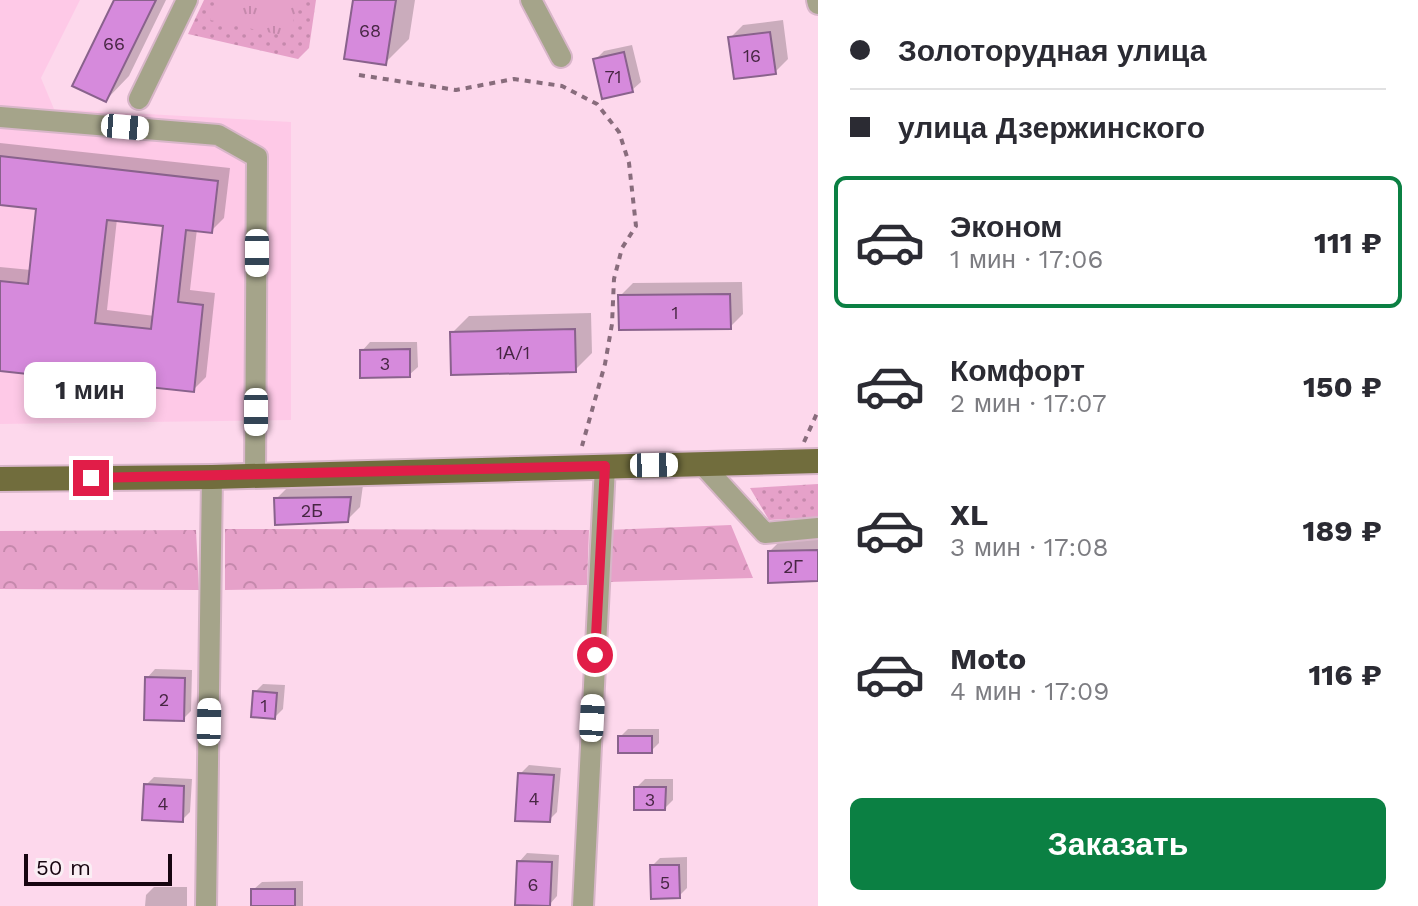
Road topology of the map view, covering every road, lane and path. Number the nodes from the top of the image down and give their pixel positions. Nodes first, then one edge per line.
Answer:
1 (187, 0) edge
2 (531, 0) edge
3 (561, 57) dead end
4 (359, 75) dead end
5 (139, 99) dead end
6 (0, 117) edge
7 (818, 411) edge
8 (807, 462) edge
9 (702, 464) junction
10 (605, 466) junction
11 (575, 468) junction
12 (255, 476) junction
13 (212, 477) junction
14 (0, 479) edge
15 (818, 528) edge
16 (206, 906) edge
17 (583, 906) edge

1 - 5 street
2 - 3 street
4 - 11 path
6 - 12 street
7 - 8 path
8 - 9 main road
9 - 10 main road
9 - 15 street
10 - 11 main road
10 - 17 street
11 - 12 main road
12 - 13 main road
13 - 14 main road
13 - 16 street

